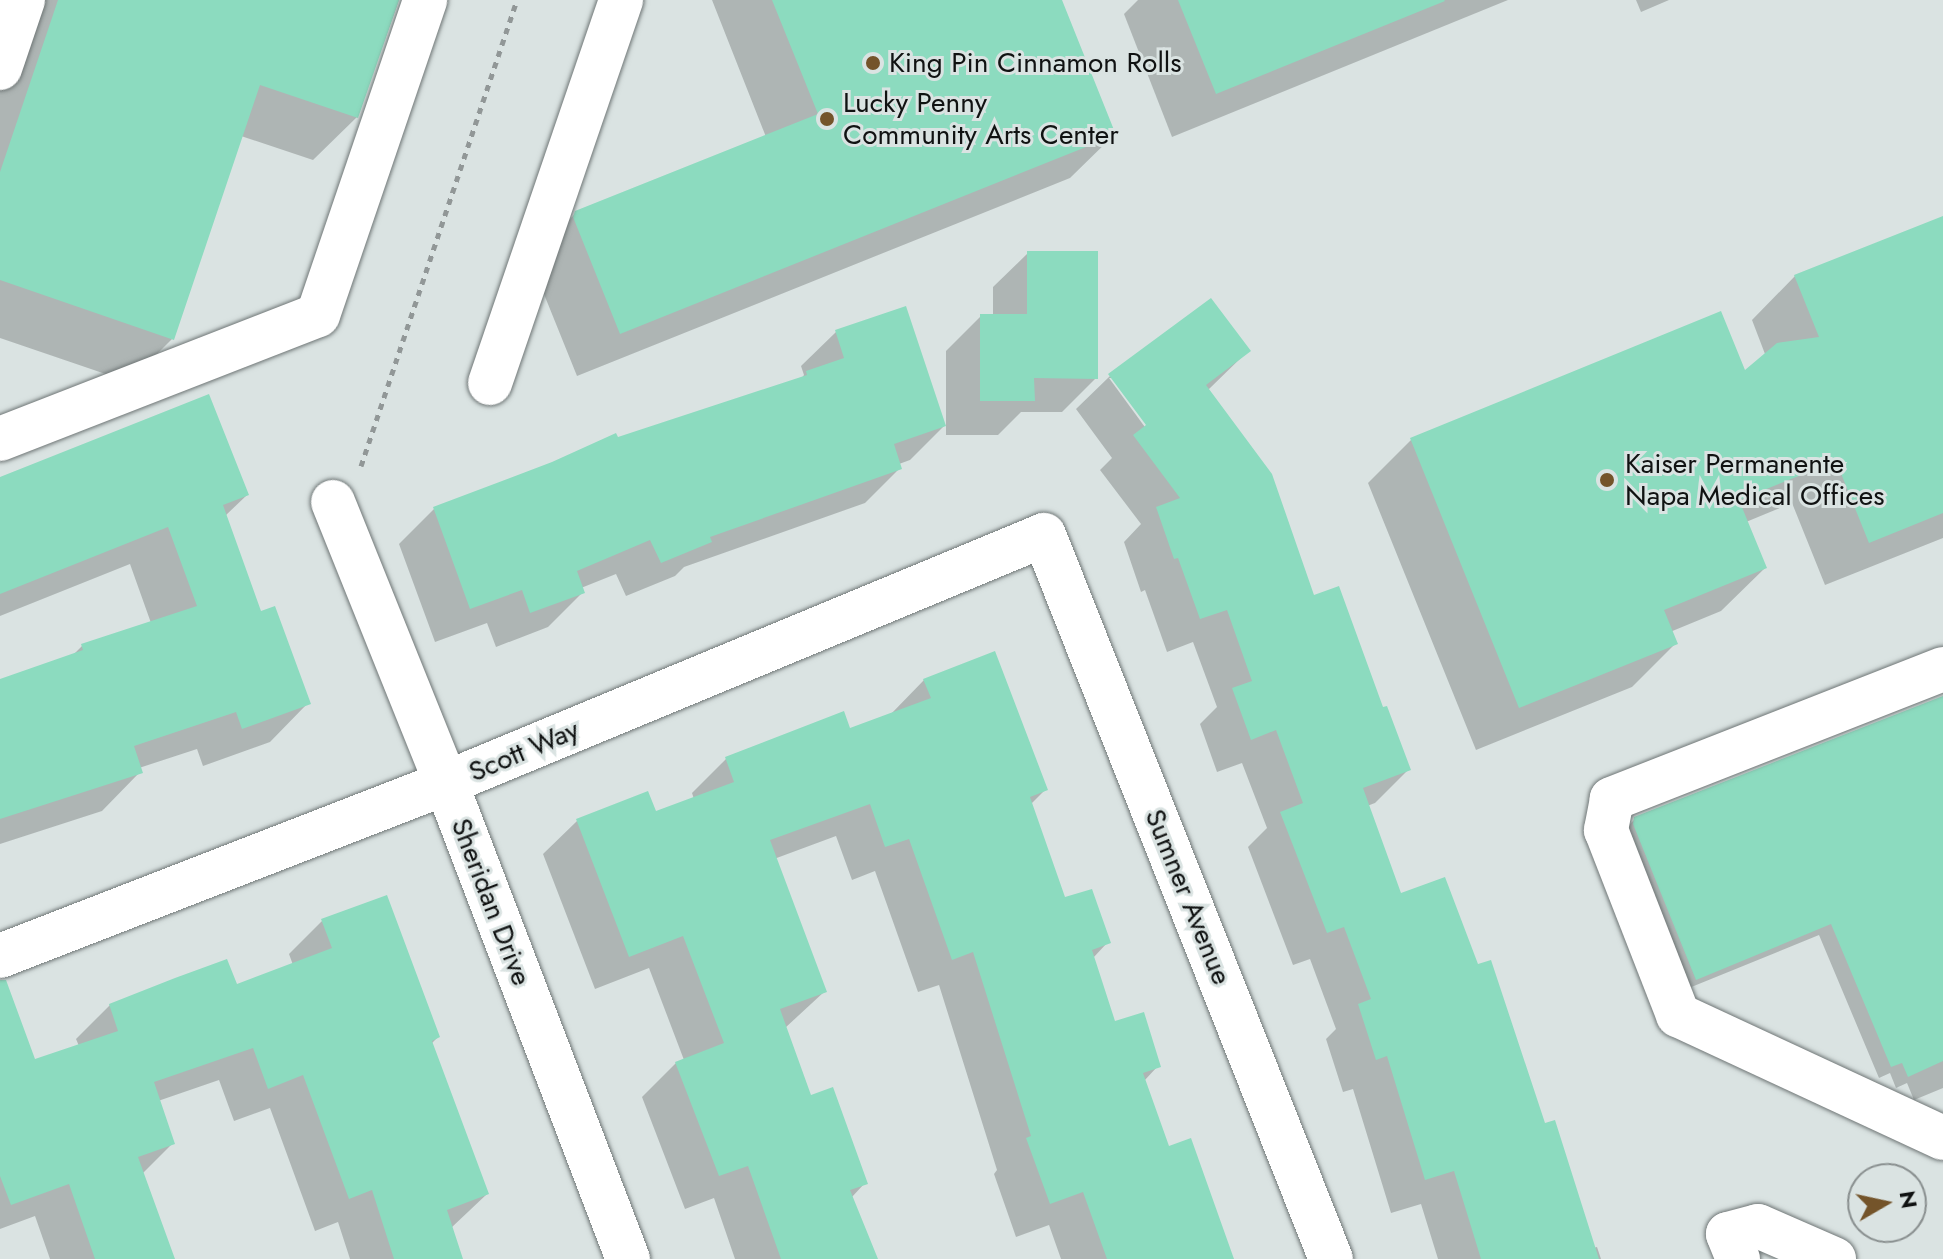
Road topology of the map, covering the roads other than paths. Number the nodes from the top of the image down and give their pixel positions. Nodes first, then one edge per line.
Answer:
1 (23, 0) edge
2 (425, 0) edge
3 (621, 0) edge
4 (0, 68) edge
5 (490, 383) dead end
6 (0, 439) edge
7 (333, 502) road end
8 (1044, 535) joint
9 (1943, 669) edge
10 (446, 783) junction
11 (0, 956) edge
12 (1943, 1138) edge
13 (628, 1259) edge
14 (1331, 1259) edge
15 (1738, 1259) edge
16 (1834, 1259) edge

1 - 4 street
2 - 6 street
3 - 5 street
7 - 10 street, Sheridan Drive
8 - 10 street, Scott Way
8 - 14 street, Sumner Avenue
9 - 12 street
10 - 11 street, Scott Way
10 - 13 street, Sheridan Drive
15 - 16 street

